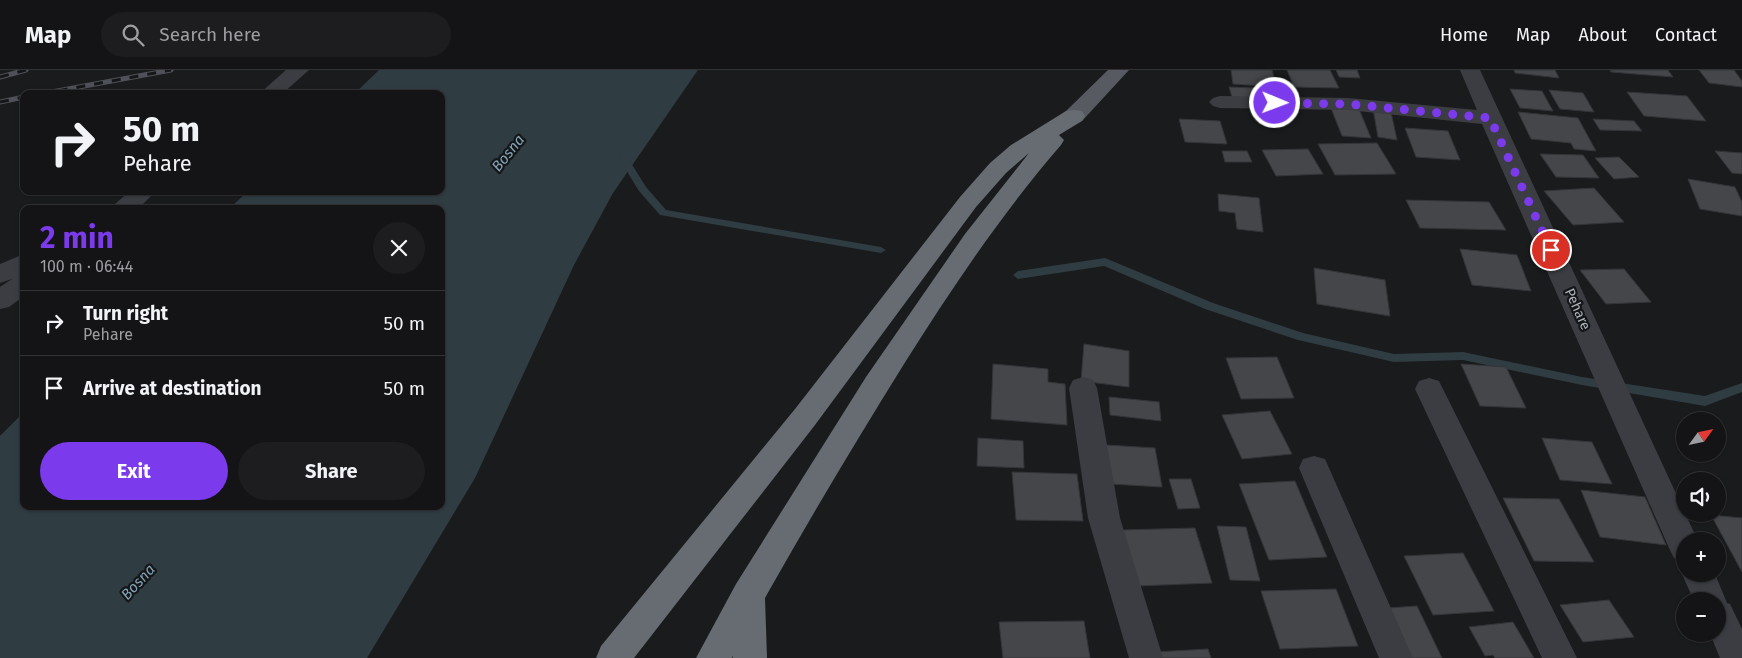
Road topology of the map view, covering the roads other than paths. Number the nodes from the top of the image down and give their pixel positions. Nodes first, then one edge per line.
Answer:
1 (299, 70) edge
2 (1119, 70) edge
3 (1470, 70) edge
4 (274, 90) edge
5 (1220, 102) dead end
6 (1074, 116) junction
7 (1490, 118) junction
8 (140, 195) edge
9 (128, 205) edge
10 (20, 266) edge
11 (0, 274) edge
12 (20, 285) edge
13 (0, 300) edge
14 (1083, 388) dead end
15 (1429, 389) dead end
16 (1314, 468) dead end
17 (1678, 532) edge
18 (748, 595) junction
19 (1726, 632) edge
20 (613, 658) edge
21 (713, 658) edge
22 (750, 658) edge
23 (1146, 658) edge
24 (1396, 658) edge
25 (1560, 658) edge
26 (1738, 658) edge

1 - 4 street
2 - 6 main road
3 - 7 street, Pehare
5 - 7 street
6 - 18 highway
6 - 20 highway
7 - 17 street, Pehare
8 - 9 street
10 - 11 street
12 - 13 street
14 - 23 street
15 - 25 street
16 - 24 street
18 - 21 highway
18 - 22 highway
19 - 26 street

